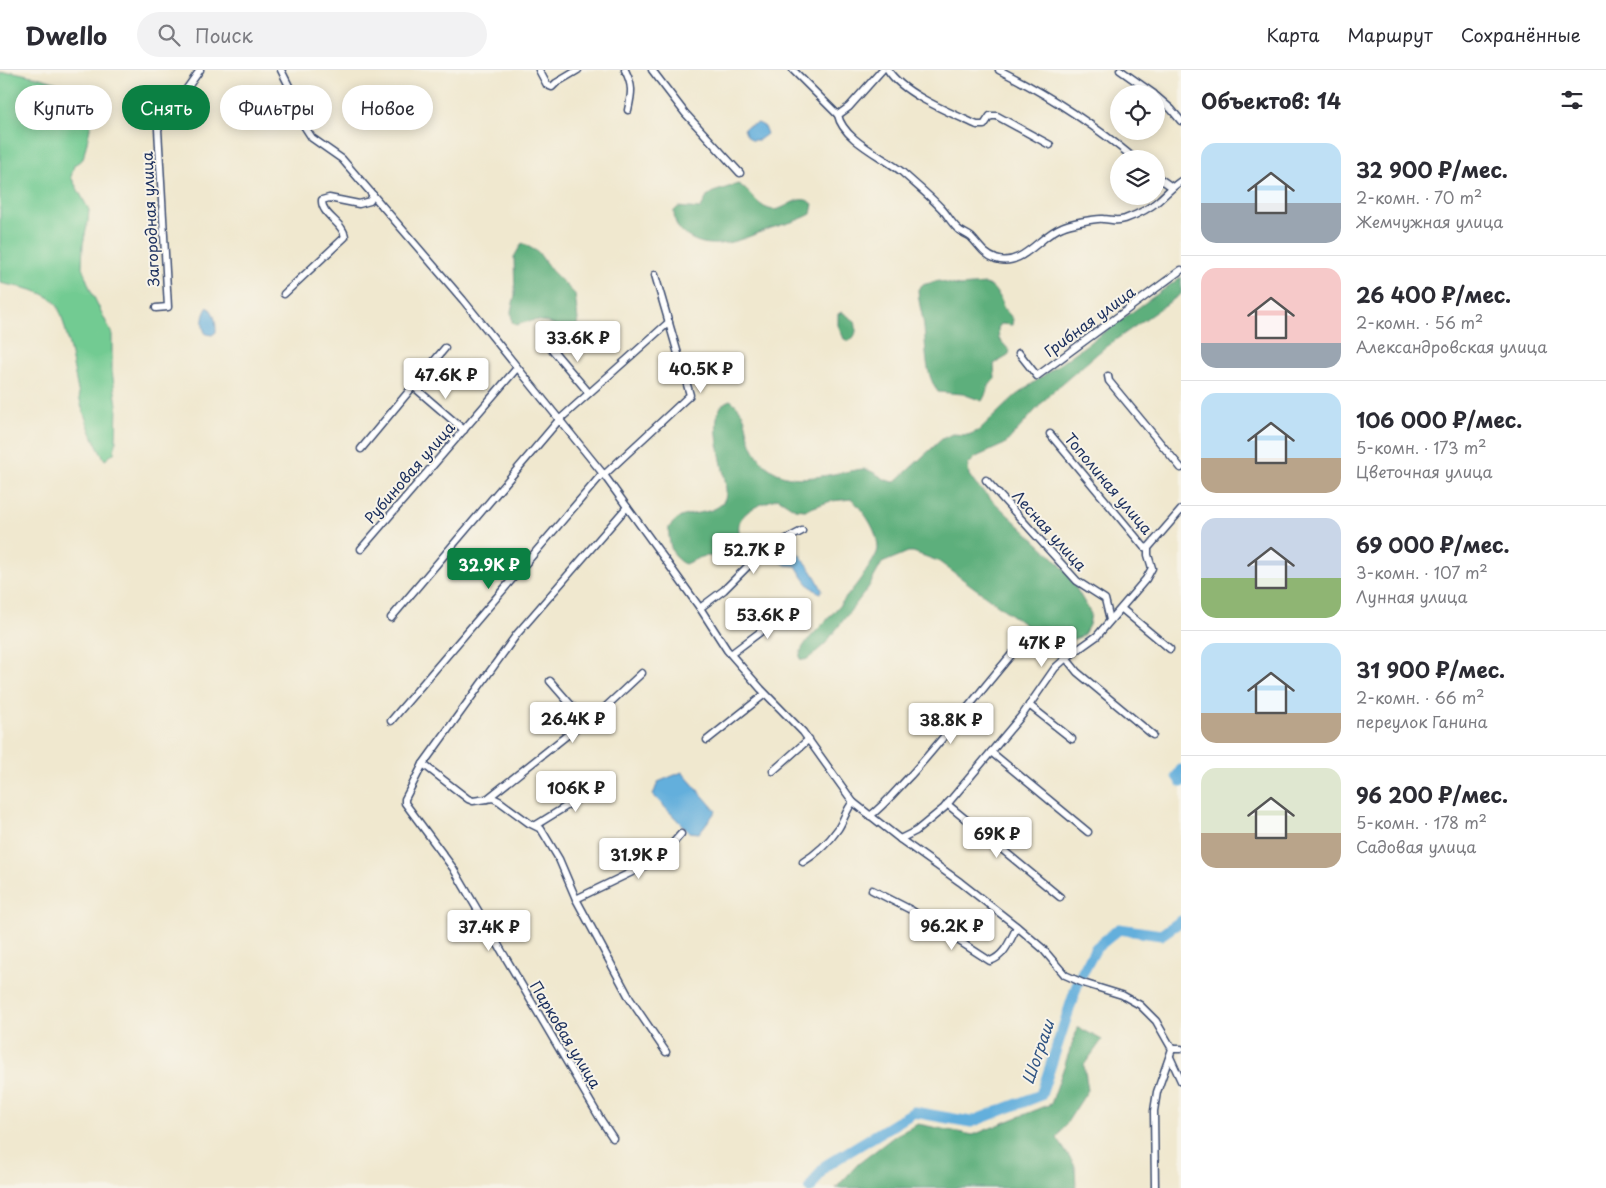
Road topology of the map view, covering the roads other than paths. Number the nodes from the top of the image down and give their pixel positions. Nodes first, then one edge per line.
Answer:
1 (200, 70) edge
2 (282, 70) edge
3 (539, 70) edge
4 (578, 70) edge
5 (625, 70) edge
6 (652, 70) edge
7 (793, 70) edge
8 (882, 70) edge
9 (888, 70) edge
10 (999, 70) edge
11 (1120, 70) edge
12 (1141, 85) edge
13 (1165, 104) edge
14 (628, 110) dead end
15 (838, 115) junction
16 (1181, 121) edge
17 (1050, 145) dead end
18 (1123, 150) edge
19 (740, 172) dead end
20 (1181, 181) edge
21 (1165, 182) edge
22 (1172, 187) junction
23 (373, 195) junction
24 (1181, 270) edge
25 (655, 274) dead end
26 (284, 294) dead end
27 (156, 308) dead end
28 (668, 322) junction
29 (550, 347) dead end
30 (445, 348) dead end
31 (1019, 353) dead end
32 (517, 368) junction
33 (1108, 376) dead end
34 (414, 387) junction
35 (589, 393) junction
36 (559, 420) junction
37 (464, 430) junction
38 (1050, 434) dead end
39 (361, 449) dead end
40 (1181, 468) edge
41 (603, 474) junction
42 (986, 480) dead end
43 (627, 507) junction
44 (1181, 510) edge
45 (802, 531) dead end
46 (1148, 548) junction
47 (361, 549) dead end
48 (700, 608) junction
49 (792, 608) dead end
50 (1122, 609) junction
51 (392, 618) dead end
52 (1110, 620) junction
53 (1170, 649) dead end
54 (731, 654) junction
55 (1012, 654) dead end
56 (1066, 658) junction
57 (642, 673) dead end
58 (550, 681) dead end
59 (765, 694) junction
60 (1029, 705) junction
61 (585, 721) junction
62 (391, 722) dead end
63 (1154, 735) dead end
64 (1072, 739) dead end
65 (707, 740) dead end
66 (809, 740) junction
67 (991, 752) junction
68 (423, 764) junction
69 (773, 770) dead end
70 (604, 783) dead end
71 (488, 799) junction
72 (853, 802) junction
73 (948, 804) junction
74 (870, 816) junction
75 (536, 825) junction
76 (1088, 832) dead end
77 (680, 834) dead end
78 (900, 839) junction
79 (803, 862) dead end
80 (872, 890) dead end
81 (1060, 897) dead end
82 (576, 899) junction
83 (1017, 927) junction
84 (1172, 1049) junction
85 (1181, 1049) edge
86 (666, 1052) dead end
87 (1170, 1057) junction
88 (1181, 1081) edge
89 (613, 1138) dead end
90 (1155, 1188) edge

1 - 27 street, Загородная улица
2 - 23 street
3 - 4 street
5 - 14 street
6 - 19 street
7 - 15 street
8 - 15 street
9 - 17 street
10 - 18 street
11 - 12 street
13 - 16 street
15 - 22 street
20 - 22 street
21 - 22 street
23 - 26 street
23 - 32 street
24 - 31 street, Грибная улица
25 - 28 street
28 - 35 street
28 - 41 street
29 - 35 street
30 - 34 street
32 - 36 street
32 - 37 street, Рубиновая улица
33 - 40 street
34 - 37 street
34 - 39 street
35 - 36 street
36 - 41 street
36 - 51 street
37 - 47 street, Рубиновая улица
38 - 46 street, Тополиная улица
41 - 43 street
41 - 62 street
42 - 52 street, Лесная улица
43 - 48 street
43 - 68 street, Парковая улица
44 - 46 street
45 - 48 street
46 - 50 street
48 - 54 street
49 - 54 street
50 - 52 street
50 - 53 street
52 - 56 street
54 - 59 street
55 - 74 street
56 - 60 street
56 - 63 street
57 - 61 street
58 - 61 street
59 - 65 street
59 - 66 street
60 - 64 street
60 - 67 street
61 - 71 street
66 - 69 street
66 - 72 street
67 - 73 street
67 - 76 street
68 - 71 street
68 - 89 street, Парковая улица
70 - 75 street
71 - 75 street
72 - 74 street
72 - 79 street
73 - 78 street
73 - 81 street
74 - 78 street
75 - 82 street
77 - 82 street
78 - 83 street
80 - 83 street
82 - 86 street
83 - 84 street
84 - 85 street
84 - 87 street
87 - 88 street
87 - 90 street

